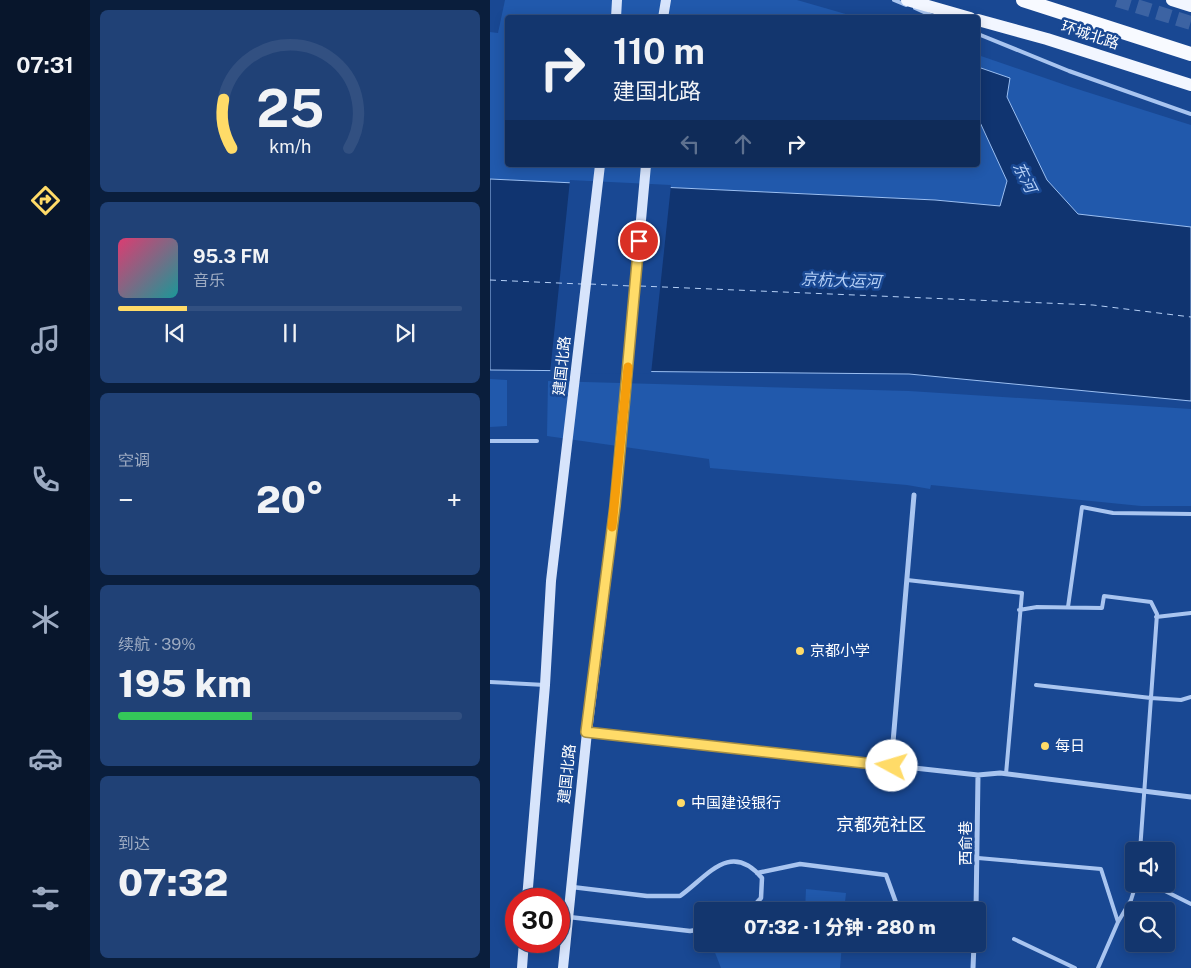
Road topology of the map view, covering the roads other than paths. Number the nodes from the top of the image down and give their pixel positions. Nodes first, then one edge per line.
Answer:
1 (617, 0) edge
2 (666, 0) edge
3 (894, 0) edge
4 (907, 0) edge
5 (1023, 0) edge
6 (1172, 0) edge
7 (1191, 6) edge
8 (616, 15) edge
9 (664, 15) edge
10 (930, 15) edge
11 (960, 15) edge
12 (980, 21) edge
13 (980, 35) edge
14 (1191, 55) edge
15 (1191, 85) edge
16 (1191, 114) edge
17 (600, 167) edge
18 (646, 167) edge
19 (490, 441) edge
20 (538, 441) dead end
21 (914, 495) dead end
22 (1191, 514) edge
23 (907, 580) junction
24 (1068, 607) junction
25 (1019, 610) junction
26 (1191, 613) edge
27 (1156, 616) junction
28 (490, 682) edge
29 (545, 685) junction
30 (1036, 685) dead end
31 (1191, 697) edge
32 (1151, 698) junction
33 (586, 732) junction
34 (892, 766) junction
35 (1006, 774) junction
36 (978, 775) junction
37 (1145, 791) junction
38 (1191, 796) edge
39 (1141, 842) edge
40 (978, 858) junction
41 (757, 873) junction
42 (571, 886) junction
43 (528, 888) edge
44 (1134, 892) edge
45 (1167, 892) edge
46 (570, 896) edge
47 (757, 902) edge
48 (896, 902) edge
49 (976, 902) edge
50 (1191, 904) edge
51 (570, 917) edge
52 (1118, 922) junction
53 (694, 930) edge
54 (1014, 939) dead end
55 (974, 952) edge
56 (523, 953) edge
57 (564, 953) edge
58 (522, 968) edge
59 (563, 968) edge
60 (973, 968) edge
61 (1075, 968) edge
62 (1098, 968) edge

1 - 8 main road
2 - 9 main road
3 - 10 lane
4 - 11 main road
5 - 14 highway
6 - 7 main road
12 - 15 main road, 环城北路
13 - 16 lane
17 - 29 main road, 建国北路
18 - 33 main road, 建国北路
19 - 20 lane
21 - 23 street
22 - 24 lane
23 - 25 lane
23 - 34 street
24 - 25 lane
24 - 27 lane
25 - 35 lane
26 - 27 lane
27 - 32 lane
28 - 29 lane
29 - 43 main road, 建国北路
30 - 32 lane
31 - 32 lane
32 - 37 lane
33 - 34 street
33 - 42 main road, 建国北路
34 - 36 street
35 - 36 street
35 - 37 street
36 - 40 street, 西俞巷
37 - 38 street
37 - 39 lane
40 - 49 street, 西俞巷
40 - 52 lane
41 - 42 street
41 - 47 street
41 - 48 street
42 - 46 main road, 建国北路
44 - 52 lane
45 - 50 lane
51 - 53 street
52 - 62 lane
54 - 61 lane
55 - 60 street
56 - 58 main road
57 - 59 main road, 建国北路

